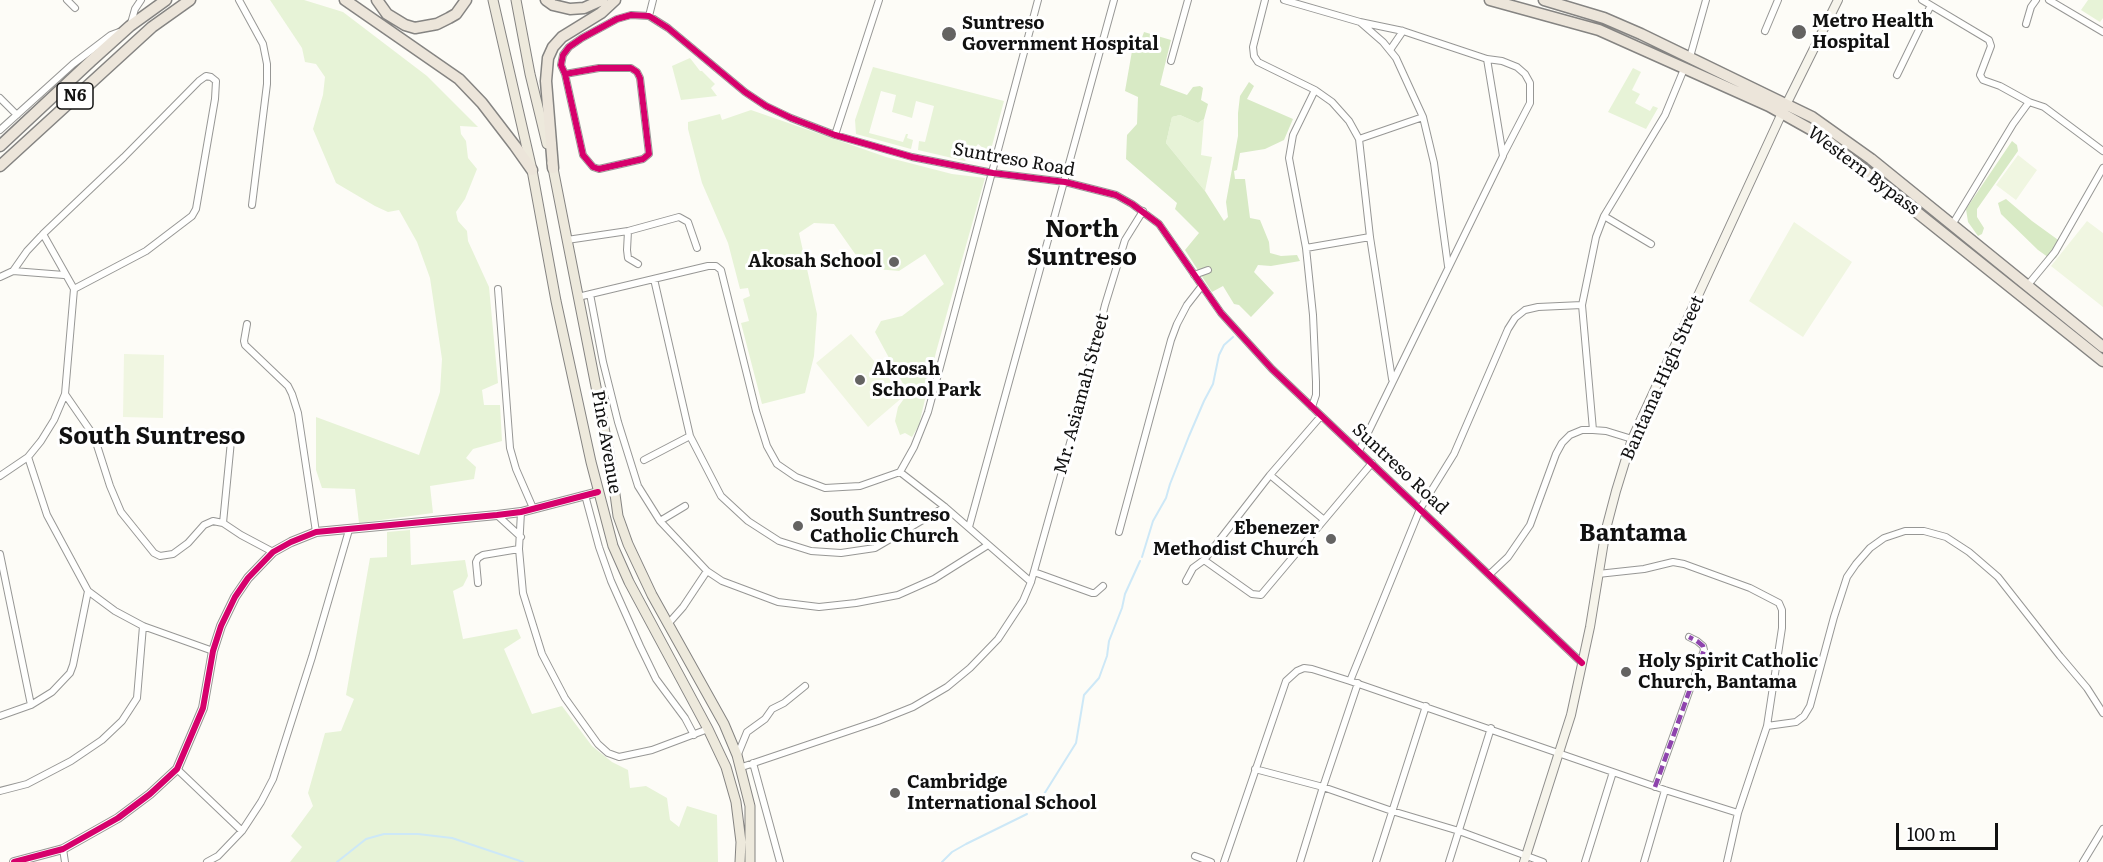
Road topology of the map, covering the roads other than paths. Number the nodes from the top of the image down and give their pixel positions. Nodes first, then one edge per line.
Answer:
1 (67, 0) edge
2 (141, 0) edge
3 (166, 0) edge
4 (190, 0) edge
5 (239, 0) edge
6 (345, 0) edge
7 (377, 0) edge
8 (466, 0) edge
9 (493, 0) edge
10 (516, 0) edge
11 (546, 0) edge
12 (602, 0) edge
13 (615, 0) edge
14 (653, 0) edge
15 (879, 0) edge
16 (1038, 0) edge
17 (1114, 0) edge
18 (1188, 0) edge
19 (1265, 0) edge
20 (1284, 0) edge
21 (1490, 0) edge
22 (1544, 0) edge
23 (1706, 0) edge
24 (1778, 0) edge
25 (1838, 0) edge
26 (1922, 0) edge
27 (2036, 0) edge
28 (2049, 0) edge
29 (1569, 7) junction
30 (1930, 7) junction
31 (75, 8) dead end
32 (649, 16) junction
33 (1568, 20) junction
34 (1360, 22) junction
35 (2026, 24) dead end
36 (128, 29) junction
37 (1403, 31) junction
38 (1765, 31) dead end
39 (2103, 32) edge
40 (1390, 50) junction
41 (1690, 57) junction
42 (1487, 59) junction
43 (1171, 61) dead end
44 (1684, 69) junction
45 (565, 74) junction
46 (1897, 75) dead end
47 (1315, 90) junction
48 (0, 98) edge
49 (2029, 102) junction
50 (1785, 108) junction
51 (17, 114) junction
52 (1423, 117) junction
53 (0, 130) edge
54 (835, 135) junction
55 (1359, 139) junction
56 (0, 146) edge
57 (2103, 151) edge
58 (1503, 156) junction
59 (0, 166) edge
60 (553, 168) junction
61 (2103, 168) edge
62 (532, 170) junction
63 (993, 173) junction
64 (1065, 182) junction
65 (252, 205) dead end
66 (1143, 211) junction
67 (1604, 216) junction
68 (1952, 225) junction
69 (628, 231) junction
70 (43, 234) junction
71 (1370, 237) junction
72 (567, 240) junction
73 (1651, 244) dead end
74 (697, 248) dead end
75 (1306, 248) junction
76 (638, 264) dead end
77 (1448, 266) junction
78 (1208, 270) dead end
79 (13, 271) junction
80 (64, 275) junction
81 (1194, 275) junction
82 (0, 277) edge
83 (654, 279) junction
84 (2027, 286) junction
85 (1202, 287) junction
86 (74, 289) junction
87 (498, 289) dead end
88 (590, 294) junction
89 (578, 297) junction
90 (1582, 305) junction
91 (247, 324) dead end
92 (2103, 347) edge
93 (2103, 361) edge
94 (1392, 380) junction
95 (65, 394) junction
96 (1312, 407) junction
97 (1321, 416) junction
98 (1593, 430) junction
99 (690, 436) junction
100 (1632, 439) junction
101 (231, 441) dead end
102 (1359, 451) junction
103 (28, 457) junction
104 (644, 460) dead end
105 (1372, 463) junction
106 (900, 472) junction
107 (1270, 475) junction
108 (0, 476) edge
109 (598, 492) junction
110 (585, 495) junction
111 (685, 506) dead end
112 (945, 507) junction
113 (533, 508) junction
114 (1420, 509) junction
115 (521, 512) junction
116 (497, 515) junction
117 (1323, 519) junction
118 (660, 521) junction
119 (223, 522) junction
120 (969, 527) junction
121 (349, 530) junction
122 (316, 532) junction
123 (1119, 532) dead end
124 (520, 537) junction
125 (988, 545) junction
126 (519, 549) junction
127 (273, 552) junction
128 (0, 554) edge
129 (1204, 560) junction
130 (707, 571) junction
131 (1034, 573) junction
132 (1490, 574) junction
133 (1598, 574) junction
134 (1186, 581) dead end
135 (1031, 582) junction
136 (478, 583) dead end
137 (1103, 586) dead end
138 (88, 591) junction
139 (668, 624) junction
140 (143, 626) junction
141 (1689, 637) dead end
142 (213, 651) junction
143 (1582, 663) junction
144 (1350, 681) junction
145 (1358, 683) junction
146 (804, 686) dead end
147 (30, 705) junction
148 (1426, 706) junction
149 (2103, 713) edge
150 (0, 716) edge
151 (1767, 726) junction
152 (1491, 728) junction
153 (708, 729) junction
154 (694, 735) junction
155 (1559, 753) junction
156 (737, 755) junction
157 (753, 763) junction
158 (742, 767) junction
159 (177, 769) junction
160 (1255, 769) junction
161 (1613, 772) junction
162 (1323, 787) junction
163 (1655, 787) junction
164 (1665, 790) junction
165 (0, 791) edge
166 (1392, 811) junction
167 (1738, 813) junction
168 (2103, 829) edge
169 (242, 831) junction
170 (1459, 831) junction
171 (63, 849) junction
172 (1194, 856) dead end
173 (1525, 859) edge
174 (14, 862) edge
175 (65, 862) edge
176 (207, 862) edge
177 (740, 862) edge
178 (750, 862) edge
179 (780, 862) edge
180 (1211, 862) edge
181 (1224, 862) edge
182 (1300, 862) edge
183 (1376, 862) edge
184 (1449, 862) edge
185 (1543, 862) edge
186 (1585, 862) edge
187 (1644, 862) edge
188 (1727, 862) edge
189 (2084, 862) edge

1 - 31 street
2 - 36 street
3 - 36 highway, N6
4 - 59 highway, N6
5 - 65 street
6 - 62 highway
7 - 8 highway
9 - 62 main road
10 - 60 main road, Pine Avenue
11 - 12 highway
13 - 60 highway
14 - 32 street
15 - 54 street
16 - 63 street
17 - 64 street
18 - 43 street
19 - 47 street
20 - 34 street
21 - 33 highway, Western Bypass
22 - 29 highway, Western Bypass
23 - 41 street
24 - 38 street
25 - 50 main road, Bantama High Street
26 - 30 street
27 - 35 street
28 - 39 street
29 - 33 highway
29 - 41 highway, Western Bypass
30 - 46 street
30 - 49 street
32 - 45 street
32 - 54 street, Suntreso Road
33 - 44 highway, Western Bypass
34 - 37 street
34 - 40 street
36 - 51 street
36 - 56 highway, N6
37 - 40 street
37 - 42 street
40 - 52 street
41 - 50 highway, Western Bypass
42 - 58 street
42 - 58 street
44 - 50 highway, Western Bypass
44 - 67 street
45 - 45 street
47 - 55 street
47 - 75 street
48 - 51 street
49 - 57 street
49 - 68 street
50 - 68 highway, Western Bypass
50 - 93 highway, Western Bypass
50 - 100 main road, Bantama High Street
51 - 53 street
52 - 55 street
52 - 77 street
54 - 63 street, Suntreso Road
55 - 71 street
58 - 77 street
60 - 72 main road, Pine Avenue
61 - 84 street
62 - 109 main road
63 - 64 street, Suntreso Road
63 - 106 street
64 - 66 street, Suntreso Road
64 - 120 street
66 - 81 street, Suntreso Road
66 - 131 street, Mr. Asiamah Street
67 - 73 street
67 - 90 street
68 - 84 highway, Western Bypass
69 - 72 street
69 - 74 street
69 - 76 street
70 - 79 street
70 - 80 street
70 - 86 street
71 - 75 street
71 - 94 street
72 - 89 main road, Pine Avenue
75 - 96 street
77 - 94 street
78 - 81 street
79 - 80 street
79 - 82 street
80 - 86 street
81 - 85 street, Suntreso Road
83 - 88 street
83 - 99 street
83 - 106 street
84 - 92 highway, Western Bypass
85 - 96 street, Suntreso Road
85 - 123 street
86 - 95 street
87 - 113 street
88 - 89 street
88 - 118 street
89 - 139 main road, Pine Avenue
90 - 98 street
90 - 114 street
91 - 122 street
94 - 102 street
95 - 103 street
95 - 119 street
96 - 97 street, Suntreso Road
97 - 102 street, Suntreso Road
97 - 107 street
98 - 100 street
98 - 132 street
99 - 104 street
99 - 112 street
100 - 133 main road, Bantama High Street
101 - 119 street
102 - 105 street, Suntreso Road
103 - 108 street
103 - 138 street
105 - 114 street, Suntreso Road
105 - 117 street
106 - 112 street
107 - 117 street
107 - 129 street
109 - 110 street
109 - 153 main road
110 - 113 street
110 - 154 street
111 - 118 street
112 - 120 street
113 - 115 street
114 - 132 street, Suntreso Road
114 - 144 street
115 - 116 street
115 - 124 street
116 - 121 street
116 - 124 street
117 - 129 street
118 - 130 street
119 - 127 street
120 - 125 street
121 - 122 street
121 - 169 street
122 - 127 street
124 - 126 street
125 - 130 street
125 - 135 street
126 - 136 street
126 - 154 street
127 - 142 street
128 - 147 street
129 - 134 street
130 - 139 street
131 - 135 street, Mr. Asiamah Street
131 - 137 street
132 - 143 street, Suntreso Road
133 - 143 main road, Bantama High Street
133 - 151 street
135 - 157 street, Mr. Asiamah Street
138 - 140 street
138 - 147 street
139 - 156 main road, Pine Avenue
140 - 142 street
140 - 165 street
141 - 163 street
142 - 159 street
143 - 155 main road, Bantama High Street
144 - 145 street
144 - 160 street
145 - 148 street
145 - 162 street
146 - 156 street
147 - 150 street
148 - 152 street
148 - 166 street
149 - 151 street
151 - 167 street
152 - 155 street
152 - 170 street
153 - 154 street
153 - 177 main road
155 - 161 street
155 - 173 main road, Bantama High Street
156 - 158 main road, Pine Avenue
157 - 158 street, Mr. Asiamah Street
157 - 179 street
158 - 178 main road, Pine Avenue
159 - 169 street
159 - 171 street
160 - 162 street
160 - 181 street
161 - 163 street
161 - 186 street
162 - 166 street
162 - 182 street
163 - 164 street
164 - 167 street
164 - 187 street
166 - 170 street
166 - 183 street
167 - 188 street
168 - 189 street
169 - 176 street
170 - 173 street
170 - 184 street
171 - 174 street
171 - 175 street
172 - 180 street
173 - 185 street

